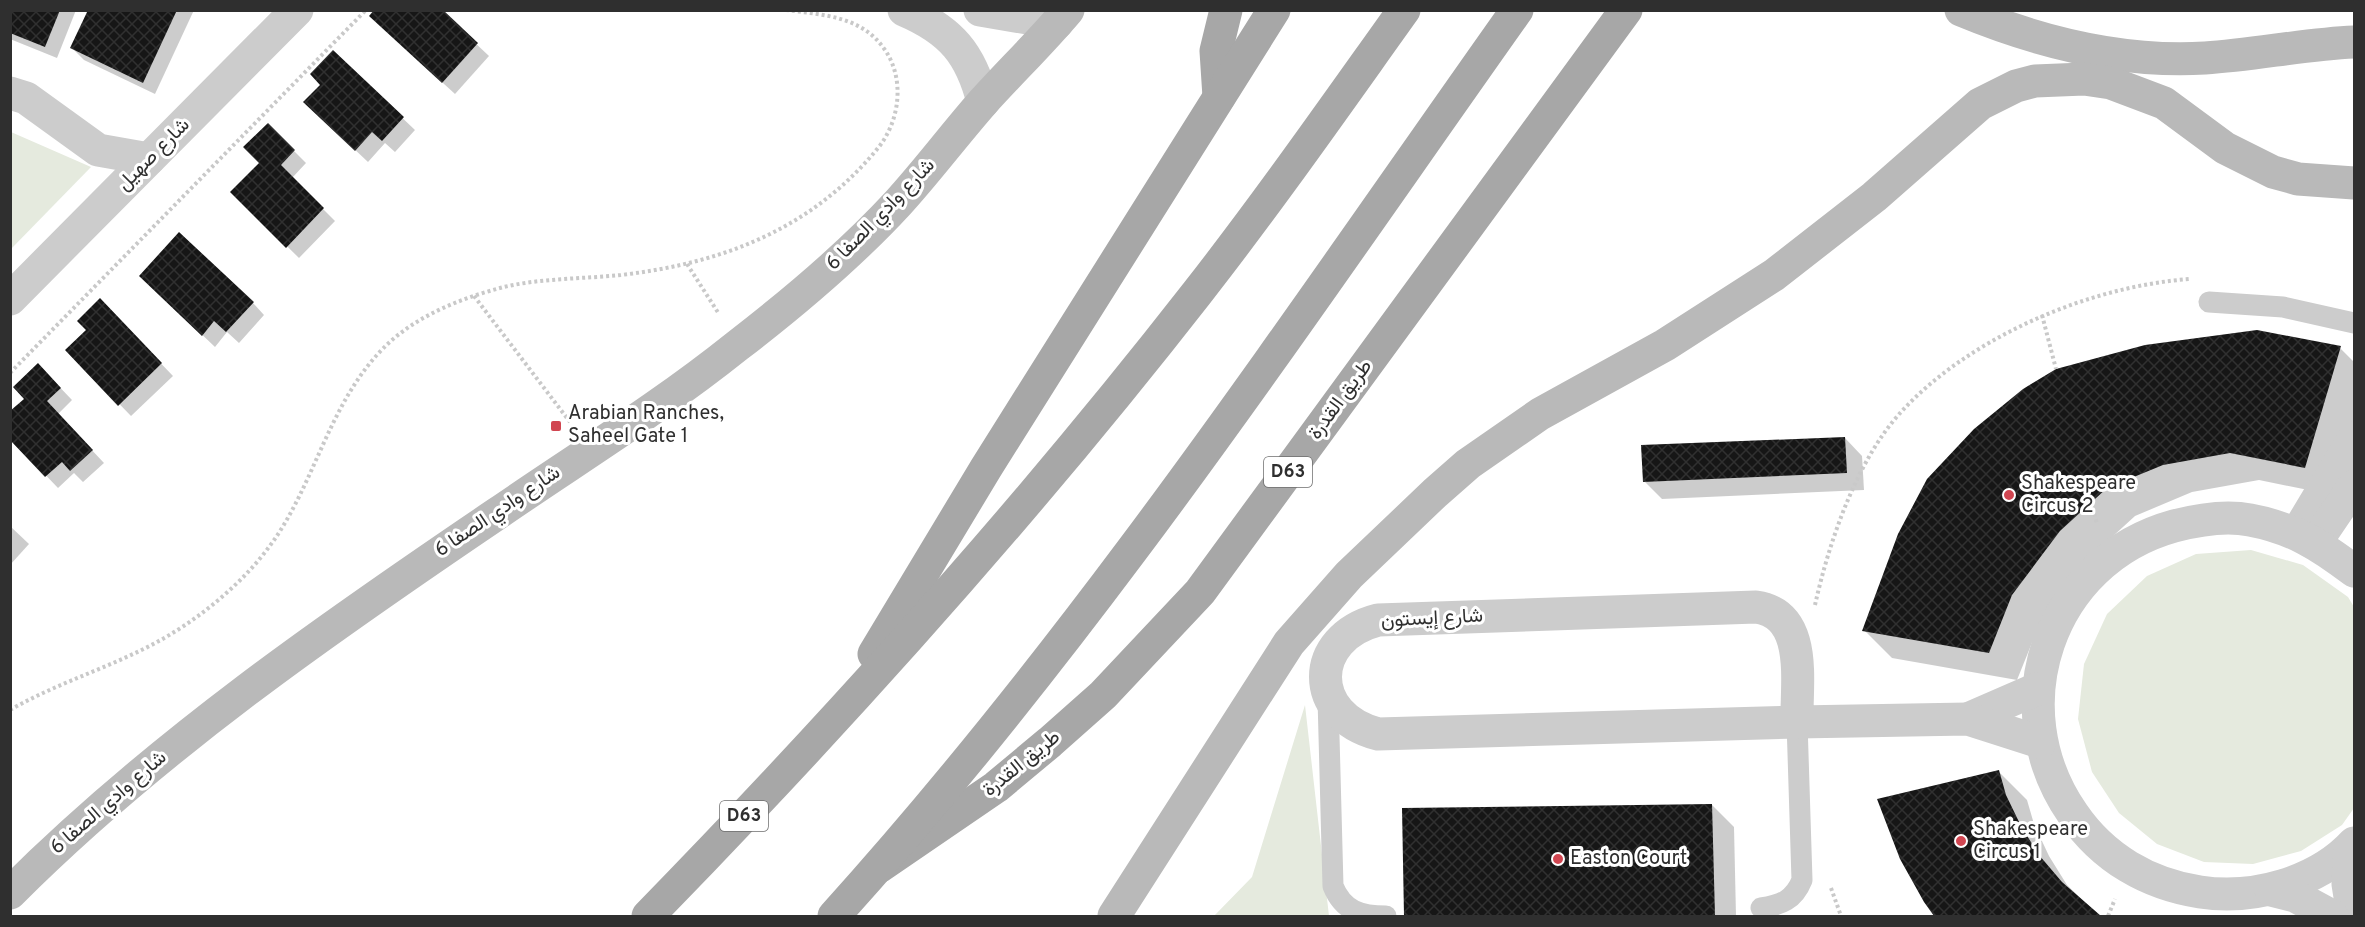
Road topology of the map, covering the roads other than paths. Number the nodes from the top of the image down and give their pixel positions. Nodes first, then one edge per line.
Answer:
1 (297, 10) edge
2 (904, 10) edge
3 (980, 10) edge
4 (1226, 10) edge
5 (1274, 10) edge
6 (1404, 10) edge
7 (1517, 10) edge
8 (1626, 10) edge
9 (1961, 10) edge
10 (1063, 17) edge
11 (2355, 42) edge
12 (10, 93) edge
13 (1219, 96) junction
14 (983, 102) junction
15 (149, 159) junction
16 (2355, 183) edge
17 (10, 299) edge
18 (2209, 302) dead end
19 (2355, 323) edge
20 (2355, 438) edge
21 (2355, 486) edge
22 (2307, 537) junction
23 (2355, 571) edge
24 (2037, 689) junction
25 (1328, 691) junction
26 (838, 714) junction
27 (1968, 719) junction
28 (1797, 722) junction
29 (2040, 742) junction
30 (2352, 845) edge
31 (879, 867) junction
32 (2271, 890) junction
33 (10, 892) edge
34 (1761, 908) dead end
35 (648, 916) edge
36 (834, 916) edge
37 (1114, 916) edge
38 (1386, 916) edge
39 (2332, 916) edge
40 (2353, 916) edge

1 - 15 street, شارع صهيل
2 - 14 street
3 - 10 street
4 - 13 main road
5 - 13 main road, D63
6 - 26 main road, D63
7 - 31 main road, طريق القدرة / D63
8 - 31 main road, طريق القدرة / D63
9 - 11 street
10 - 14 street, شارع وادي الصفا 6
12 - 15 street
13 - 26 main road, D63
14 - 33 street, شارع وادي الصفا 6
15 - 17 street, شارع صهيل
16 - 37 street
18 - 19 lane
20 - 22 street
21 - 22 street
22 - 23 street
22 - 24 street
24 - 27 street
24 - 29 street
25 - 28 street
25 - 28 street, شارع إيستون
25 - 38 lane
26 - 35 main road, D63
27 - 28 street
27 - 29 street
28 - 34 lane
29 - 32 street
30 - 32 street
30 - 40 street
31 - 36 main road, طريق القدرة / D63
32 - 39 street

